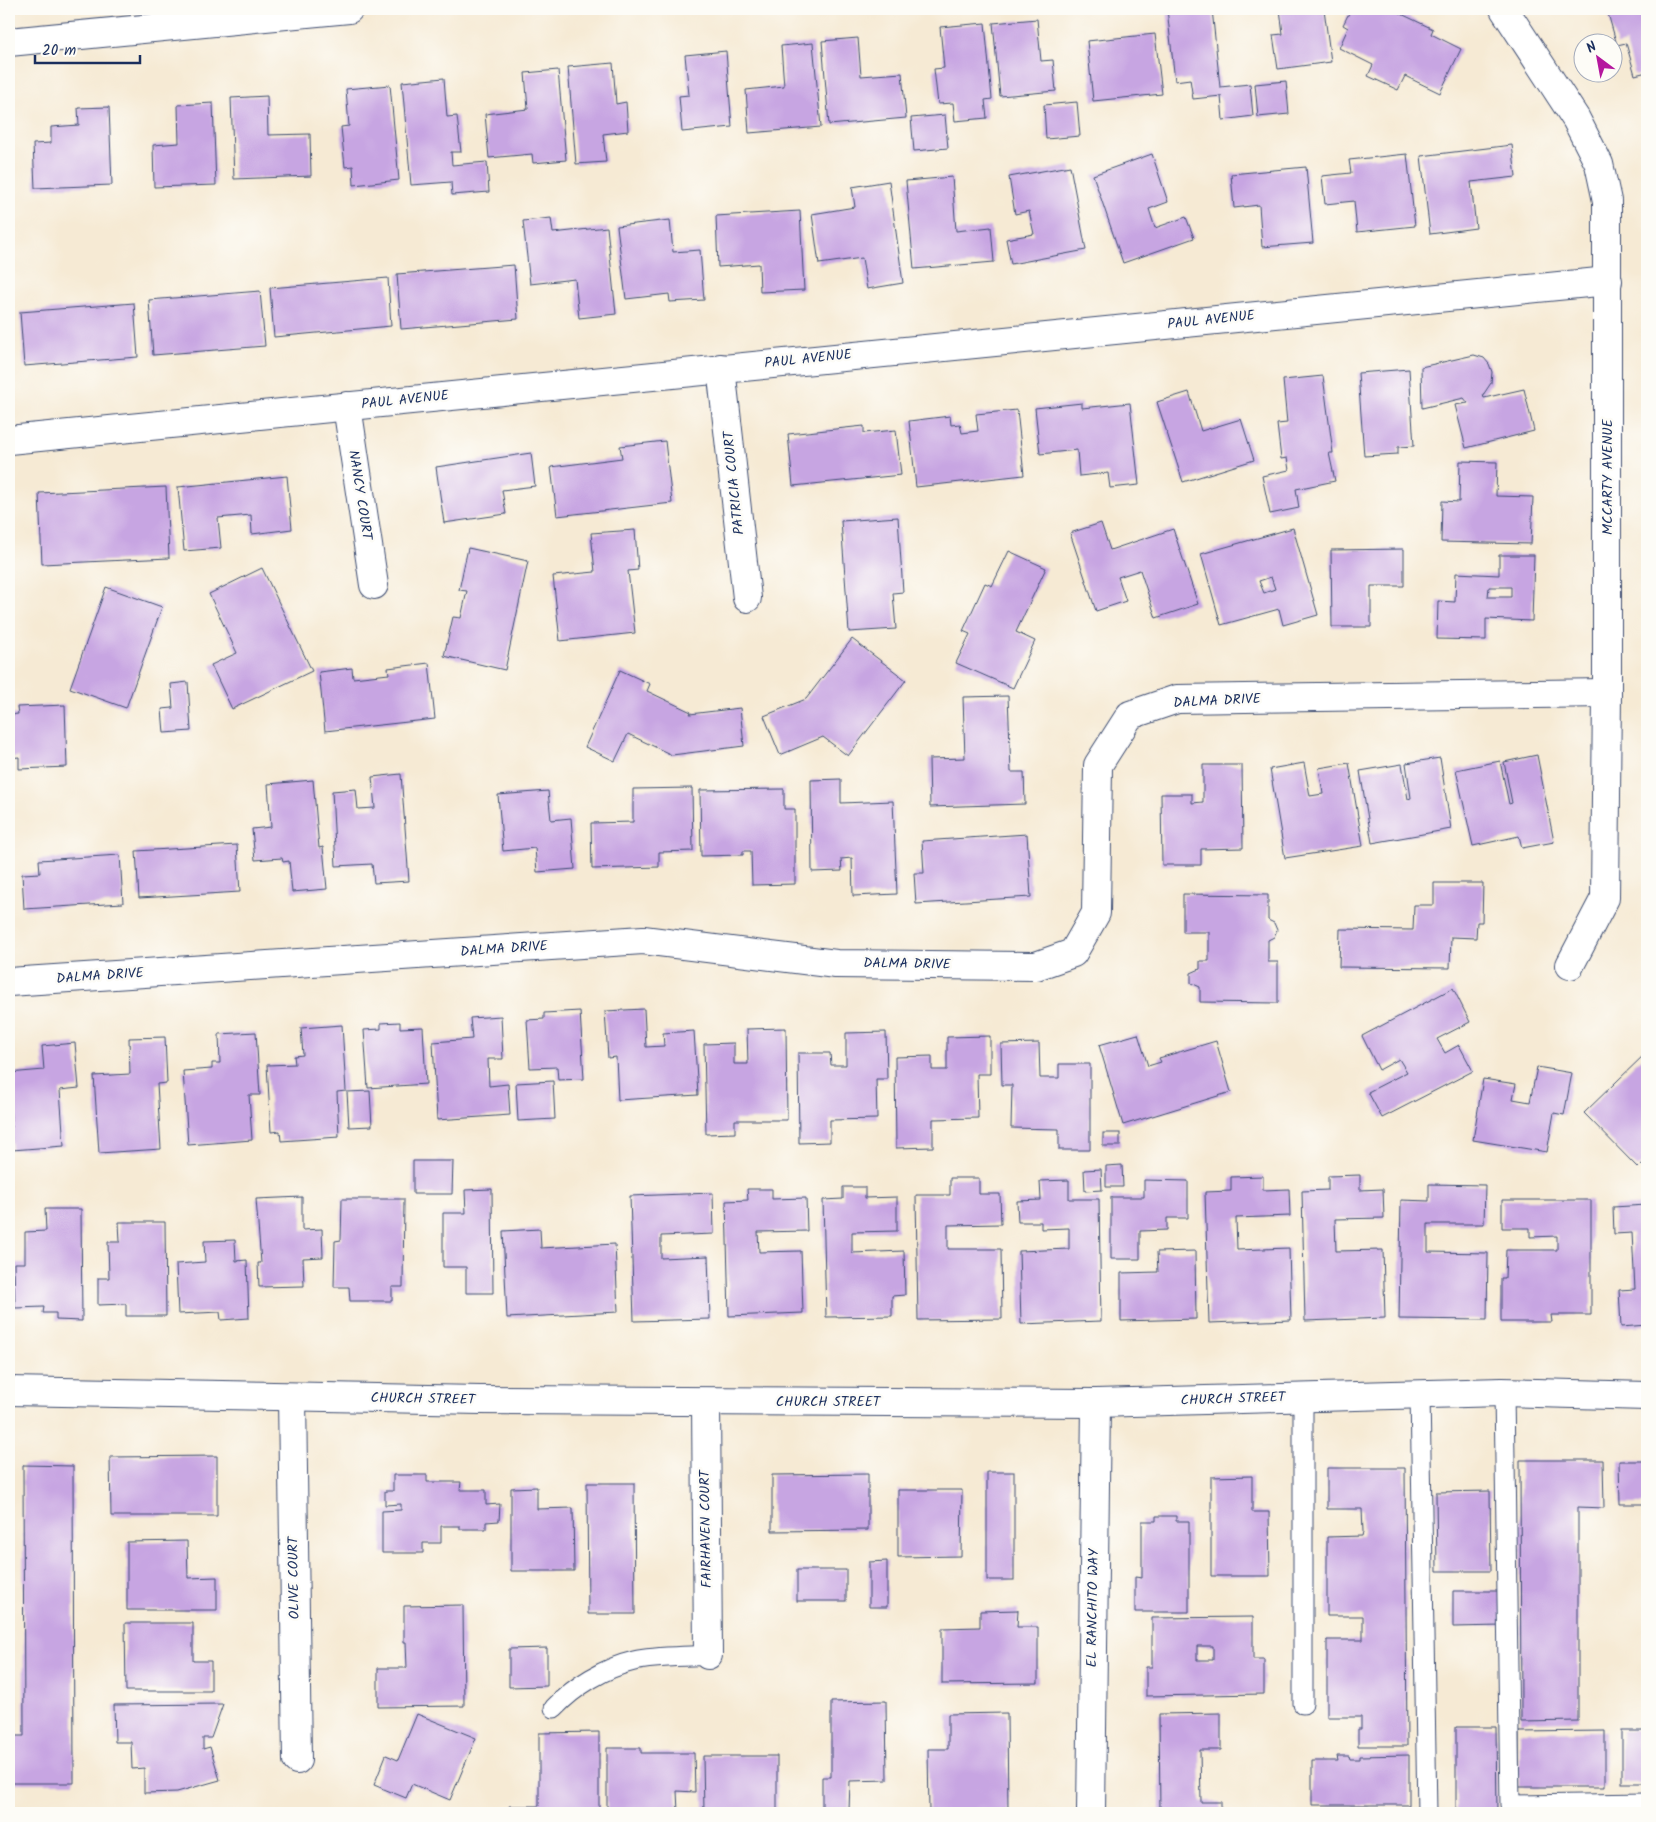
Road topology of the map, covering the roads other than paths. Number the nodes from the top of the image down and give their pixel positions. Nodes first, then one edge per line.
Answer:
1 (349, 9) edge
2 (1504, 9) edge
3 (211, 16) edge
4 (9, 42) edge
5 (1608, 281) junction
6 (721, 368) junction
7 (347, 406) junction
8 (9, 440) edge
9 (374, 585) dead end
10 (747, 598) dead end
11 (1608, 693) junction
12 (1570, 964) dead end
13 (9, 982) edge
14 (9, 1391) edge
15 (1504, 1392) junction
16 (1420, 1394) junction
17 (1647, 1396) edge
18 (292, 1397) junction
19 (1303, 1398) junction
20 (706, 1402) junction
21 (1096, 1403) junction
22 (708, 1655) joint
23 (1303, 1704) dead end
24 (554, 1708) dead end
25 (297, 1760) dead end
26 (1647, 1803) edge
27 (1090, 1813) edge
28 (1427, 1813) edge

1 - 3 street
2 - 5 street, MCCARTY AVENUE
3 - 4 street
5 - 6 street, PAUL AVENUE
5 - 11 street, MCCARTY AVENUE
6 - 7 street, PAUL AVENUE
6 - 10 street, PATRICIA COURT
7 - 8 street, PAUL AVENUE
7 - 9 street, NANCY COURT
11 - 12 street, MCCARTY AVENUE
11 - 13 street, DALMA DRIVE
14 - 18 street, CHURCH STREET
15 - 16 street, CHURCH STREET
15 - 17 street, CHURCH STREET
15 - 26 lane
16 - 19 street, CHURCH STREET
16 - 28 lane
18 - 20 street, CHURCH STREET
18 - 25 street, OLIVE COURT
19 - 21 street, CHURCH STREET
19 - 23 lane
20 - 21 street, CHURCH STREET
20 - 22 street, FAIRHAVEN COURT
21 - 27 street, EL RANCHITO WAY
22 - 24 lane

